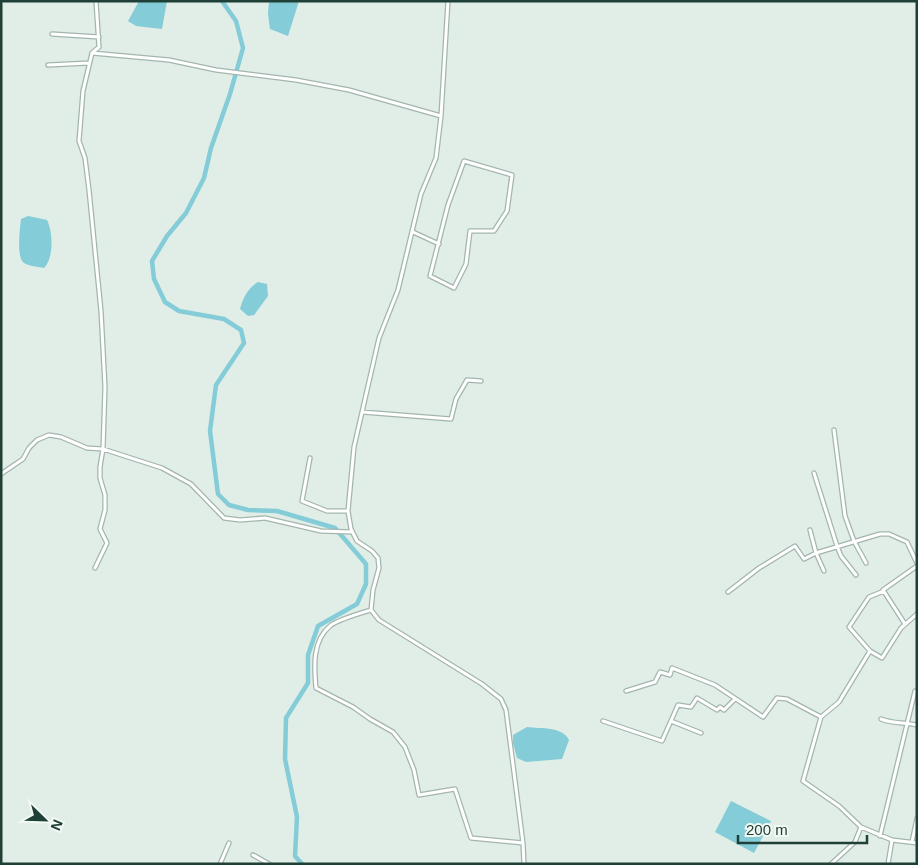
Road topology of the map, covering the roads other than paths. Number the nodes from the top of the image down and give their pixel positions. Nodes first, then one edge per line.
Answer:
1 (96, 1) edge
2 (448, 1) edge
3 (52, 34) dead end
4 (99, 37) junction
5 (92, 53) junction
6 (89, 63) junction
7 (48, 65) dead end
8 (441, 116) junction
9 (413, 232) junction
10 (439, 244) junction
11 (481, 381) dead end
12 (362, 412) junction
13 (834, 430) dead end
14 (103, 449) junction
15 (310, 458) dead end
16 (814, 473) dead end
17 (1, 474) edge
18 (348, 511) junction
19 (810, 530) dead end
20 (351, 532) junction
21 (854, 541) junction
22 (837, 546) junction
23 (816, 553) junction
24 (866, 563) dead end
25 (917, 565) edge
26 (95, 568) dead end
27 (824, 571) dead end
28 (856, 575) dead end
29 (728, 592) dead end
30 (884, 592) junction
31 (370, 610) junction
32 (917, 614) edge
33 (906, 624) junction
34 (870, 651) junction
35 (626, 691) dead end
36 (915, 691) dead end
37 (735, 699) junction
38 (821, 717) junction
39 (881, 719) dead end
40 (603, 721) dead end
41 (671, 721) junction
42 (907, 723) junction
43 (917, 725) edge
44 (701, 733) dead end
45 (917, 818) edge
46 (861, 827) junction
47 (880, 836) junction
48 (892, 840) junction
49 (912, 842) junction
50 (230, 843) dead end
51 (523, 843) junction
52 (917, 843) edge
53 (254, 855) dead end
54 (220, 864) edge
55 (269, 864) edge
56 (524, 864) edge
57 (831, 864) edge
58 (888, 864) edge

1 - 4 street
2 - 8 street
3 - 4 street
4 - 5 street
5 - 6 street
5 - 8 street
6 - 7 street
6 - 14 street
8 - 9 street
9 - 10 street
9 - 12 street
10 - 10 street
11 - 12 street
12 - 18 street
13 - 21 street
14 - 17 street
14 - 20 street
14 - 26 street
15 - 18 street
16 - 22 street
18 - 20 street
19 - 23 street
20 - 31 street
21 - 22 street
21 - 24 street
21 - 25 street
22 - 23 street
22 - 28 street
23 - 27 street
23 - 29 street
25 - 30 street
30 - 33 street
30 - 34 street
31 - 51 street
31 - 51 street
32 - 33 street
33 - 34 street
34 - 38 street
35 - 37 street
36 - 42 street
37 - 38 street
37 - 41 street
38 - 46 street
39 - 42 street
40 - 41 street
41 - 44 street
42 - 43 street
42 - 47 street
45 - 49 street
46 - 47 street
46 - 57 street
47 - 48 street
48 - 49 street
48 - 58 street
49 - 52 street
50 - 54 street
51 - 56 street
53 - 55 street

